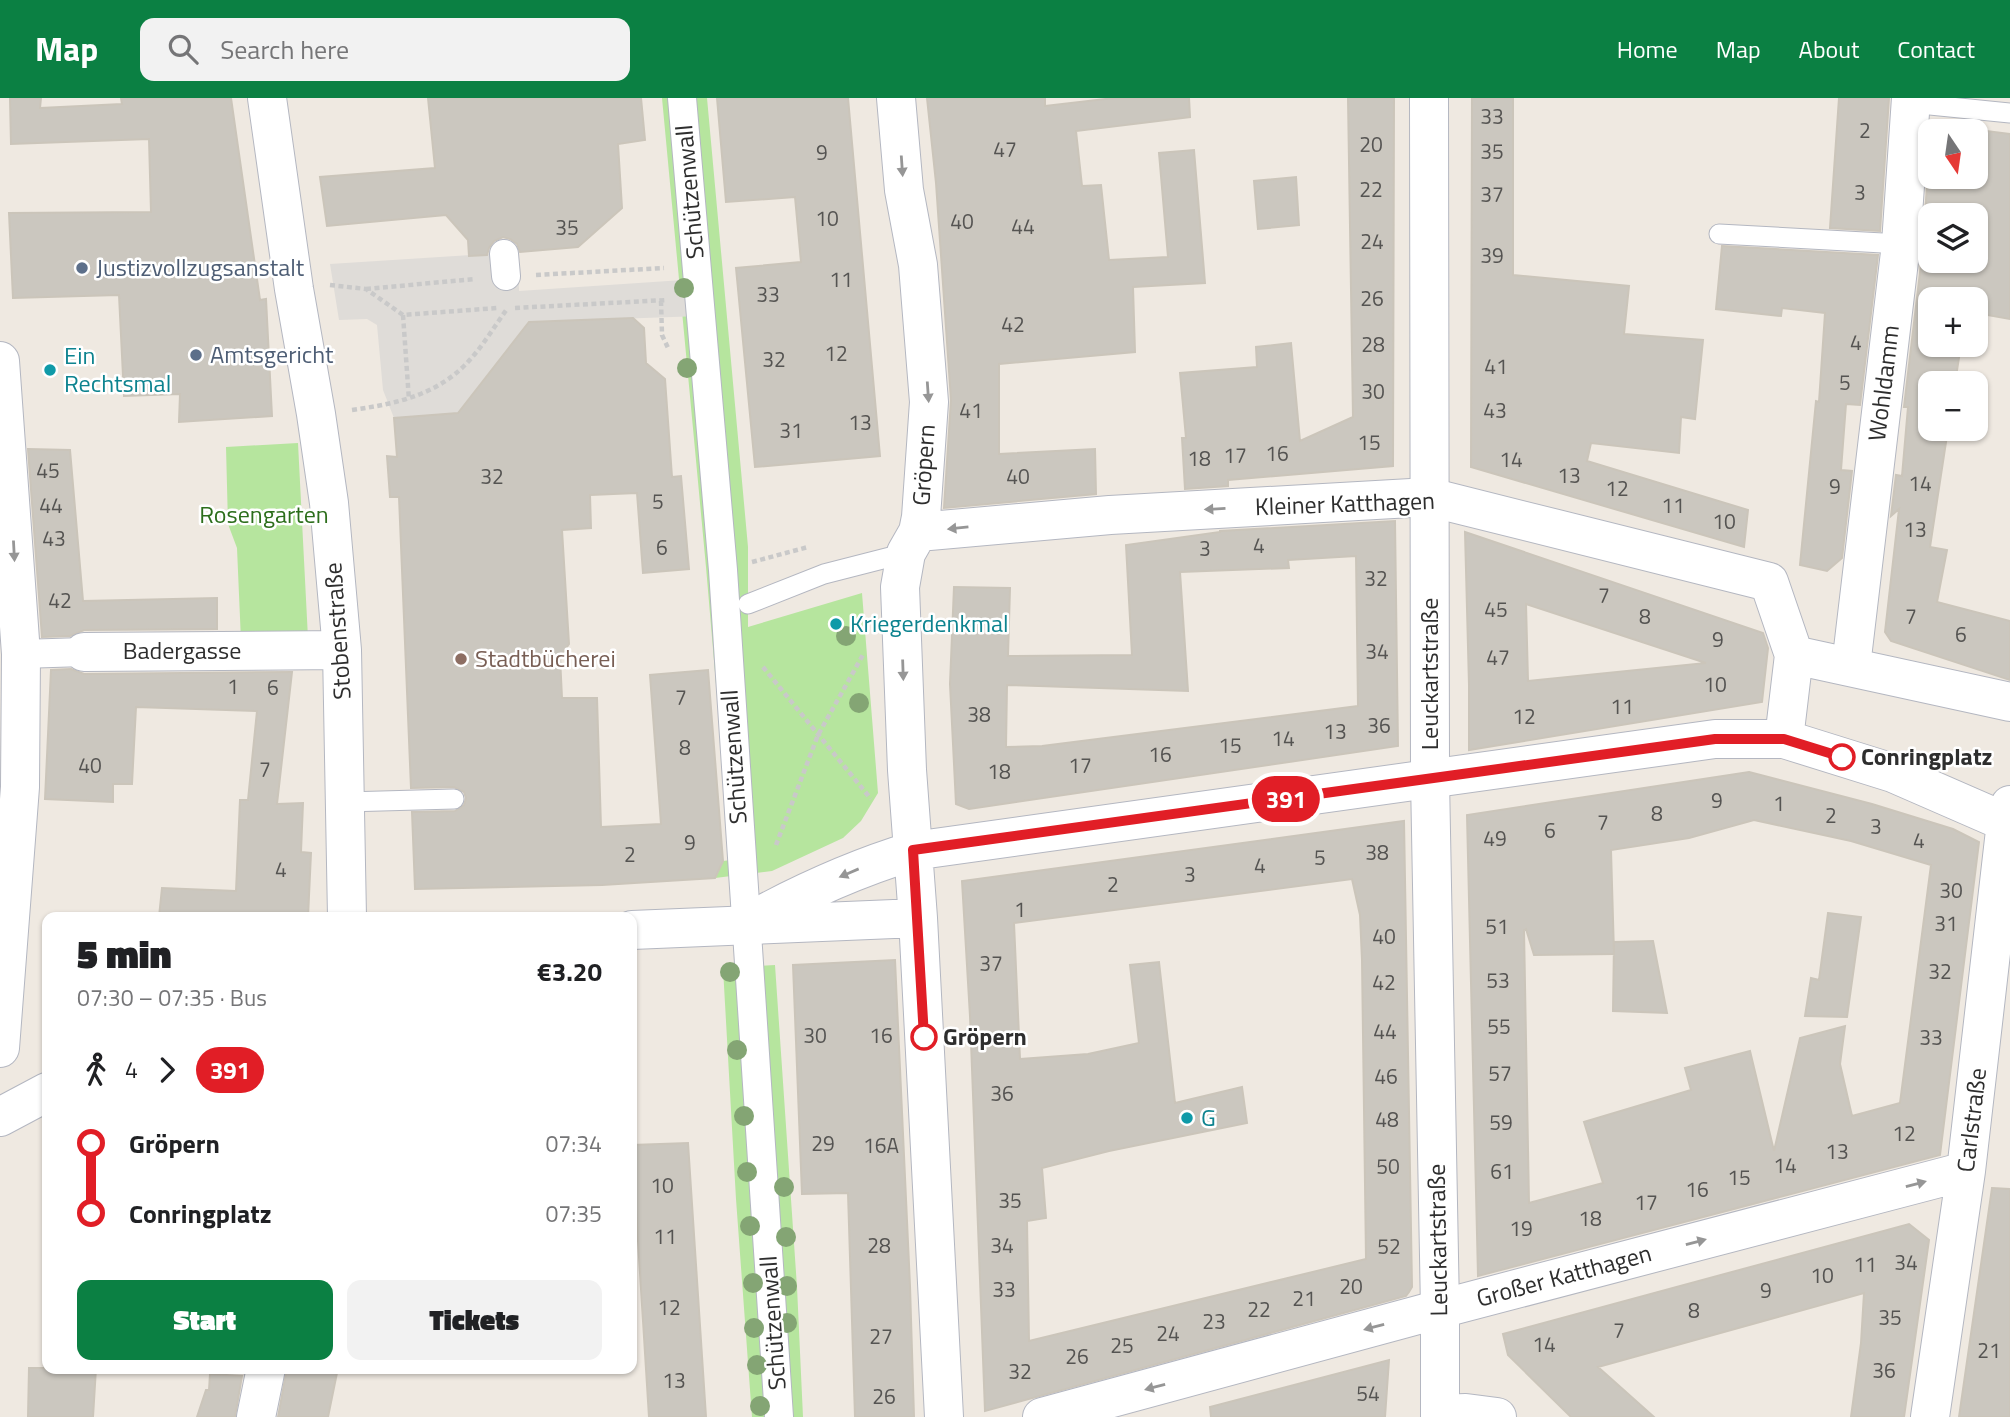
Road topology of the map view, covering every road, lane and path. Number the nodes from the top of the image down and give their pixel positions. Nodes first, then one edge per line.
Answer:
1 (267, 98) edge
2 (682, 98) edge
3 (896, 98) edge
4 (1429, 98) edge
5 (1911, 101) edge
6 (2010, 113) edge
7 (1719, 234) dead end
8 (1901, 244) junction
9 (696, 266) junction
10 (294, 289) junction
11 (366, 289) junction
12 (699, 299) junction
13 (509, 307) junction
14 (403, 315) junction
15 (0, 360) edge
16 (409, 400) junction
17 (316, 414) junction
18 (1429, 496) junction
19 (912, 543) junction
20 (737, 612) junction
21 (13, 636) edge
22 (868, 644) dead end
23 (342, 650) junction
24 (84, 652) joint
25 (1794, 655) junction
26 (1851, 666) junction
27 (2010, 702) edge
28 (818, 735) junction
29 (1784, 739) junction
30 (1430, 779) junction
31 (454, 799) dead end
32 (871, 799) dead end
33 (345, 802) junction
34 (2009, 817) edge
35 (774, 848) dead end
36 (913, 850) junction
37 (347, 912) edge
38 (918, 918) junction
39 (825, 921) junction
40 (744, 924) junction
41 (637, 930) edge
42 (0, 1048) edge
43 (42, 1095) edge
44 (0, 1117) edge
45 (1966, 1171) junction
46 (1440, 1308) junction
47 (264, 1374) edge
48 (1440, 1415) edge
49 (256, 1417) edge
50 (779, 1417) edge
51 (944, 1417) edge
52 (1042, 1417) edge
53 (1497, 1417) edge
54 (1930, 1417) edge

1 - 10 street, Stobenstraße
2 - 9 street, Schützenwall
3 -> 19 street, Gröpern
4 - 18 street, Leuckartstraße
5 - 6 lane
5 - 8 street, Wohldamm
7 - 8 lane
8 - 26 street, Wohldamm
9 - 11 path
9 - 12 street, Schützenwall
10 - 11 path
10 - 17 street, Stobenstraße
11 - 14 path
12 - 13 path
12 - 20 street, Schützenwall
13 - 14 path
13 - 16 path
14 - 16 path
15 -> 21 street
16 - 17 path
17 - 23 street, Stobenstraße
18 -> 19 street, Kleiner Katthagen
18 - 25 street, Kleiner Katthagen
18 - 30 street, Leuckartstraße
19 - 20 lane
19 -> 36 street, Gröpern
20 - 28 path
20 - 40 street, Schützenwall
21 - 24 street, Badergasse
21 - 42 street
22 - 28 path
23 - 24 street, Badergasse
23 - 33 street, Stobenstraße
25 - 26 street
25 - 29 street
26 - 27 street
28 - 32 path
28 - 35 path
29 - 30 street
29 - 34 street
30 - 36 street
30 - 46 street, Leuckartstraße
31 - 33 lane
33 - 37 street, Stobenstraße
34 - 45 street, Carlstraße
36 - 38 street, Gröpern
36 - 39 street
36 -> 40 street
38 - 39 street
38 - 51 street, Gröpern
39 - 40 street
40 - 41 street
40 - 50 street, Schützenwall
43 - 44 street
46 -> 45 street, Großer Katthagen
45 - 54 street, Carlstraße
46 - 48 street, Leuckartstraße
46 -> 52 street, Großer Katthagen
47 - 49 street
48 - 53 street

